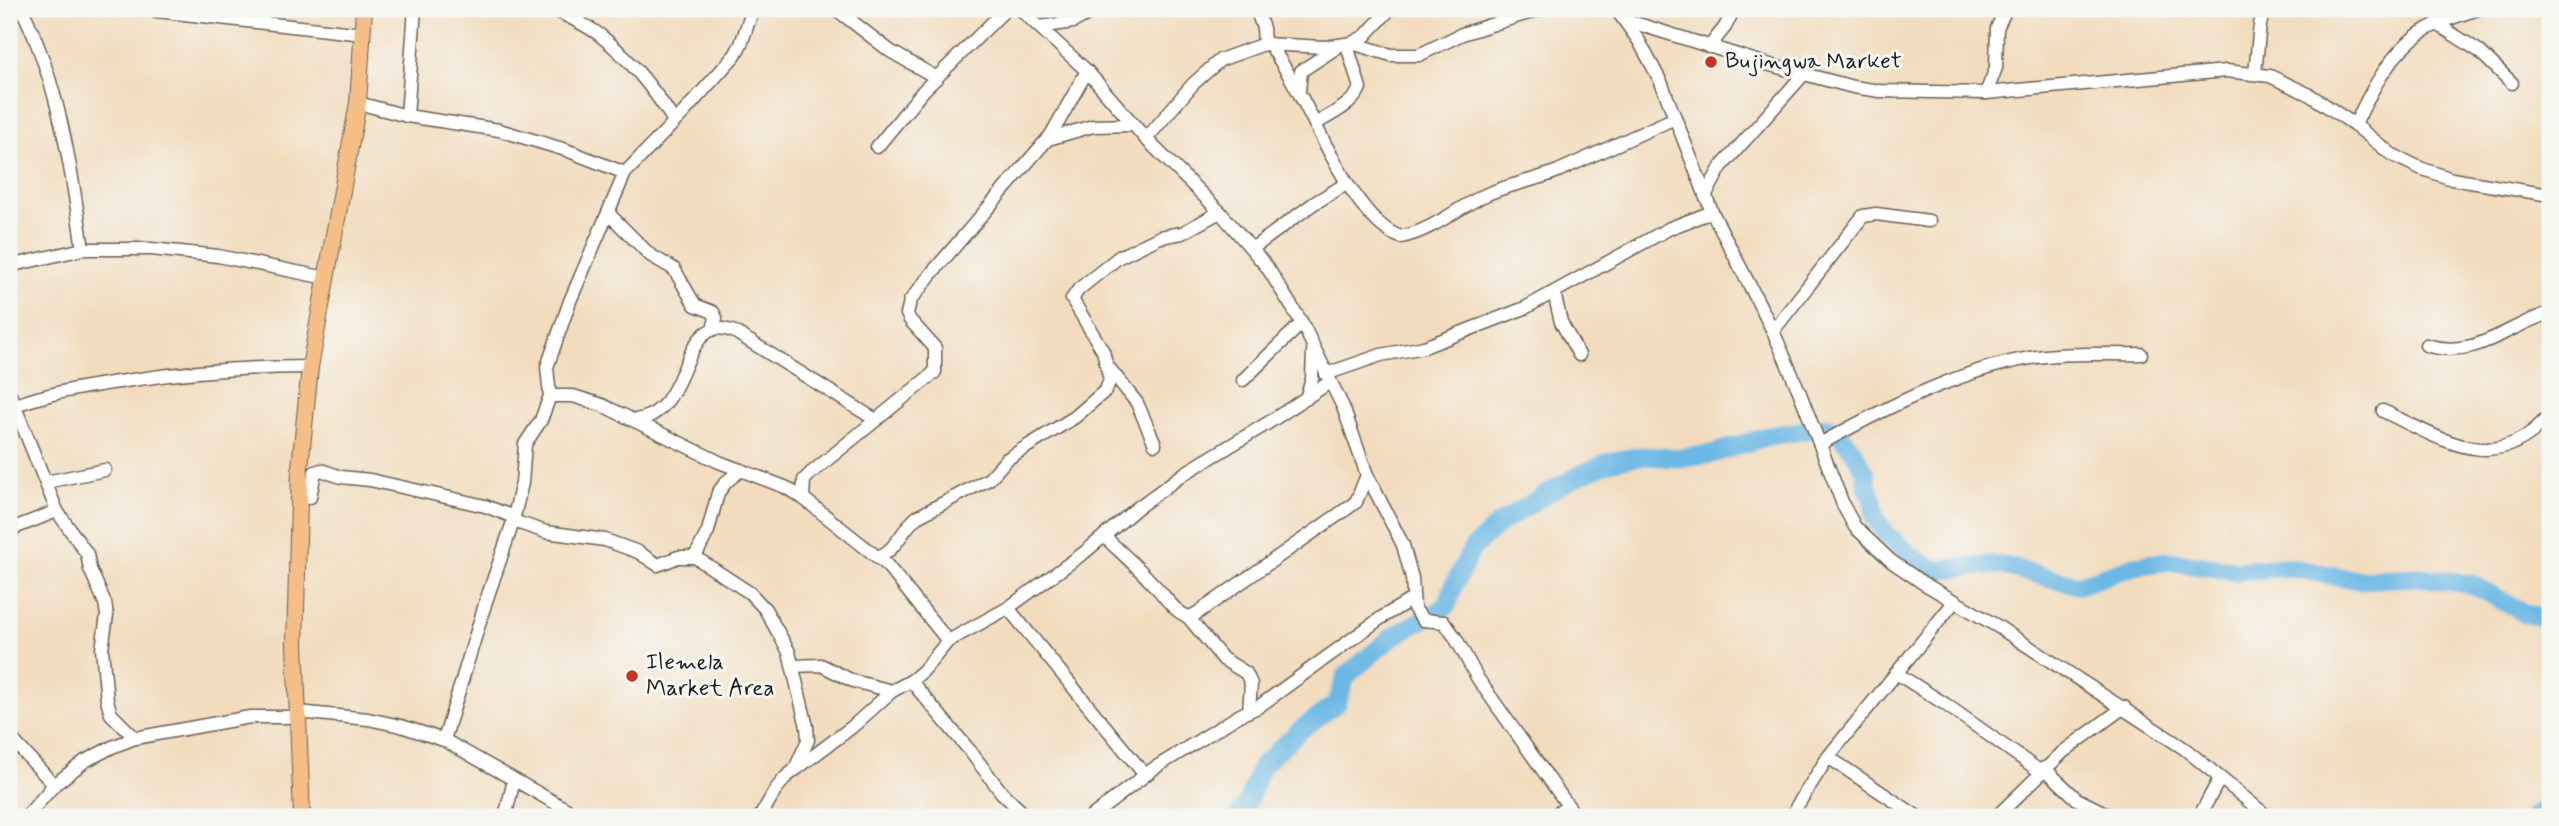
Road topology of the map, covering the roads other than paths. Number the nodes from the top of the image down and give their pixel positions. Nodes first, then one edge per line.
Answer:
1 (22, 9) edge
2 (139, 9) edge
3 (364, 9) edge
4 (415, 9) edge
5 (553, 9) edge
6 (836, 9) edge
7 (1006, 9) edge
8 (1020, 9) edge
9 (1097, 9) edge
10 (1256, 9) edge
11 (1390, 9) edge
12 (1541, 9) edge
13 (1616, 9) edge
14 (1734, 9) edge
15 (2006, 9) edge
16 (2265, 9) edge
17 (2420, 9) edge
18 (2478, 9) edge
19 (748, 11) edge
20 (2452, 18) junction
21 (1625, 20) junction
22 (2437, 24) junction
23 (1040, 27) junction
24 (363, 34) junction
25 (1267, 44) junction
26 (1346, 45) junction
27 (1709, 47) junction
28 (1087, 71) junction
29 (2255, 73) junction
30 (1804, 74) junction
31 (937, 78) junction
32 (2512, 83) dead end
33 (1299, 92) junction
34 (1986, 93) junction
35 (358, 103) junction
36 (407, 116) junction
37 (1675, 118) junction
38 (674, 121) junction
39 (1315, 124) junction
40 (1133, 125) junction
41 (2355, 125) junction
42 (1048, 139) junction
43 (1146, 139) junction
44 (877, 146) dead end
45 (625, 173) junction
46 (1346, 184) junction
47 (2550, 195) edge
48 (1705, 196) junction
49 (1220, 212) junction
50 (1712, 212) junction
51 (609, 214) junction
52 (1929, 221) dead end
53 (1253, 248) junction
54 (83, 249) junction
55 (9, 266) edge
56 (326, 278) junction
57 (1554, 293) junction
58 (2550, 313) edge
59 (1302, 323) junction
60 (713, 329) junction
61 (1773, 331) junction
62 (2426, 345) dead end
63 (1313, 346) junction
64 (2141, 354) dead end
65 (1579, 355) dead end
66 (310, 367) junction
67 (1109, 368) junction
68 (1328, 378) junction
69 (1243, 380) dead end
70 (9, 391) edge
71 (550, 396) junction
72 (1306, 399) junction
73 (12, 407) edge
74 (2383, 411) dead end
75 (2550, 414) edge
76 (636, 420) junction
77 (876, 420) junction
78 (1155, 444) dead end
79 (1820, 444) junction
80 (105, 470) dead end
81 (741, 470) junction
82 (811, 473) junction
83 (1367, 475) junction
84 (46, 482) junction
85 (785, 487) junction
86 (803, 498) junction
87 (299, 500) junction
88 (57, 511) junction
89 (514, 519) junction
90 (9, 530) edge
91 (1104, 536) junction
92 (695, 557) junction
93 (878, 557) junction
94 (1412, 599) junction
95 (1955, 601) junction
96 (1007, 608) junction
97 (1188, 617) junction
98 (948, 641) junction
99 (792, 666) junction
100 (1896, 673) junction
101 (911, 681) junction
102 (892, 691) junction
103 (2124, 707) junction
104 (1249, 711) junction
105 (298, 715) junction
106 (9, 736) edge
107 (135, 738) junction
108 (444, 740) junction
109 (1828, 757) junction
110 (2043, 770) junction
111 (795, 771) junction
112 (1146, 775) junction
113 (2220, 778) junction
114 (514, 780) junction
115 (54, 785) junction
116 (1572, 812) edge
117 (26, 817) edge
118 (302, 817) edge
119 (505, 817) edge
120 (580, 817) edge
121 (760, 817) edge
122 (1027, 817) edge
123 (1091, 817) edge
124 (1550, 817) edge
125 (1793, 817) edge
126 (1918, 817) edge
127 (1996, 817) edge
128 (2113, 817) edge
129 (2199, 817) edge
130 (2268, 817) edge

1 - 54 street
2 - 24 street
3 - 24 main road
4 - 36 street
5 - 38 street
6 - 31 street
7 - 31 street
8 - 23 street
9 - 23 street
10 - 25 street
11 - 26 street
12 - 26 street
13 - 21 street
14 - 27 street
15 - 34 street
16 - 29 street
17 - 20 street
18 - 20 street
19 - 38 street
20 - 22 street
21 - 27 street
21 - 37 street
22 - 32 street
22 - 41 street
23 - 28 street
24 - 35 main road
25 - 26 street
25 - 33 street
25 - 43 street
26 - 33 street
26 - 39 street
27 - 30 street
28 - 40 street
28 - 42 street
29 - 34 street
29 - 41 street
30 - 34 street
30 - 48 street
31 - 44 street
33 - 39 street
35 - 36 street
35 - 56 main road
36 - 45 street
37 - 46 street
37 - 48 street
38 - 45 street
39 - 46 street
40 - 42 street
40 - 43 street
41 - 47 street
42 - 77 street
43 - 49 street
45 - 51 street
46 - 53 street
48 - 50 street
49 - 53 street
49 - 67 street
50 - 57 street
50 - 61 street
51 - 60 street
51 - 71 street
52 - 61 street
53 - 59 street
54 - 55 street
54 - 56 street
56 - 66 main road
57 - 65 street
57 - 68 street
58 - 62 street
59 - 63 street
59 - 69 street
60 - 76 street
60 - 77 street
61 - 79 street
63 - 68 street
63 - 72 street
64 - 79 street
66 - 73 street
66 - 87 main road
67 - 78 street
67 - 93 street
68 - 72 street
68 - 83 street
70 - 73 street
71 - 76 street
71 - 89 street
72 - 91 street
73 - 84 street
74 - 75 street
76 - 81 street
77 - 82 street
79 - 95 street
80 - 84 street
81 - 85 street
81 - 92 street
82 - 85 street
82 - 86 street
83 - 94 street
83 - 97 street
84 - 88 street
85 - 86 street
86 - 93 street
87 - 89 street
87 - 105 main road
88 - 90 street
88 - 107 street
89 - 92 street
89 - 108 street
91 - 96 street
91 - 97 street
92 - 99 street
93 - 98 street
94 - 104 street
94 - 116 street
95 - 100 street
95 - 103 street
96 - 98 street
96 - 112 street
97 - 104 street
98 - 101 street
99 - 102 street
99 - 111 street
100 - 109 street
100 - 110 street
101 - 102 street
101 - 122 street
102 - 111 street
103 - 110 street
103 - 113 street
104 - 112 street
105 - 107 street
105 - 108 street
105 - 118 main road
106 - 115 street
107 - 115 street
108 - 114 street
109 - 125 street
109 - 126 street
110 - 127 street
110 - 128 street
111 - 121 street
112 - 123 street
113 - 129 street
113 - 130 street
114 - 119 street
114 - 120 street
115 - 117 street
116 - 124 street

